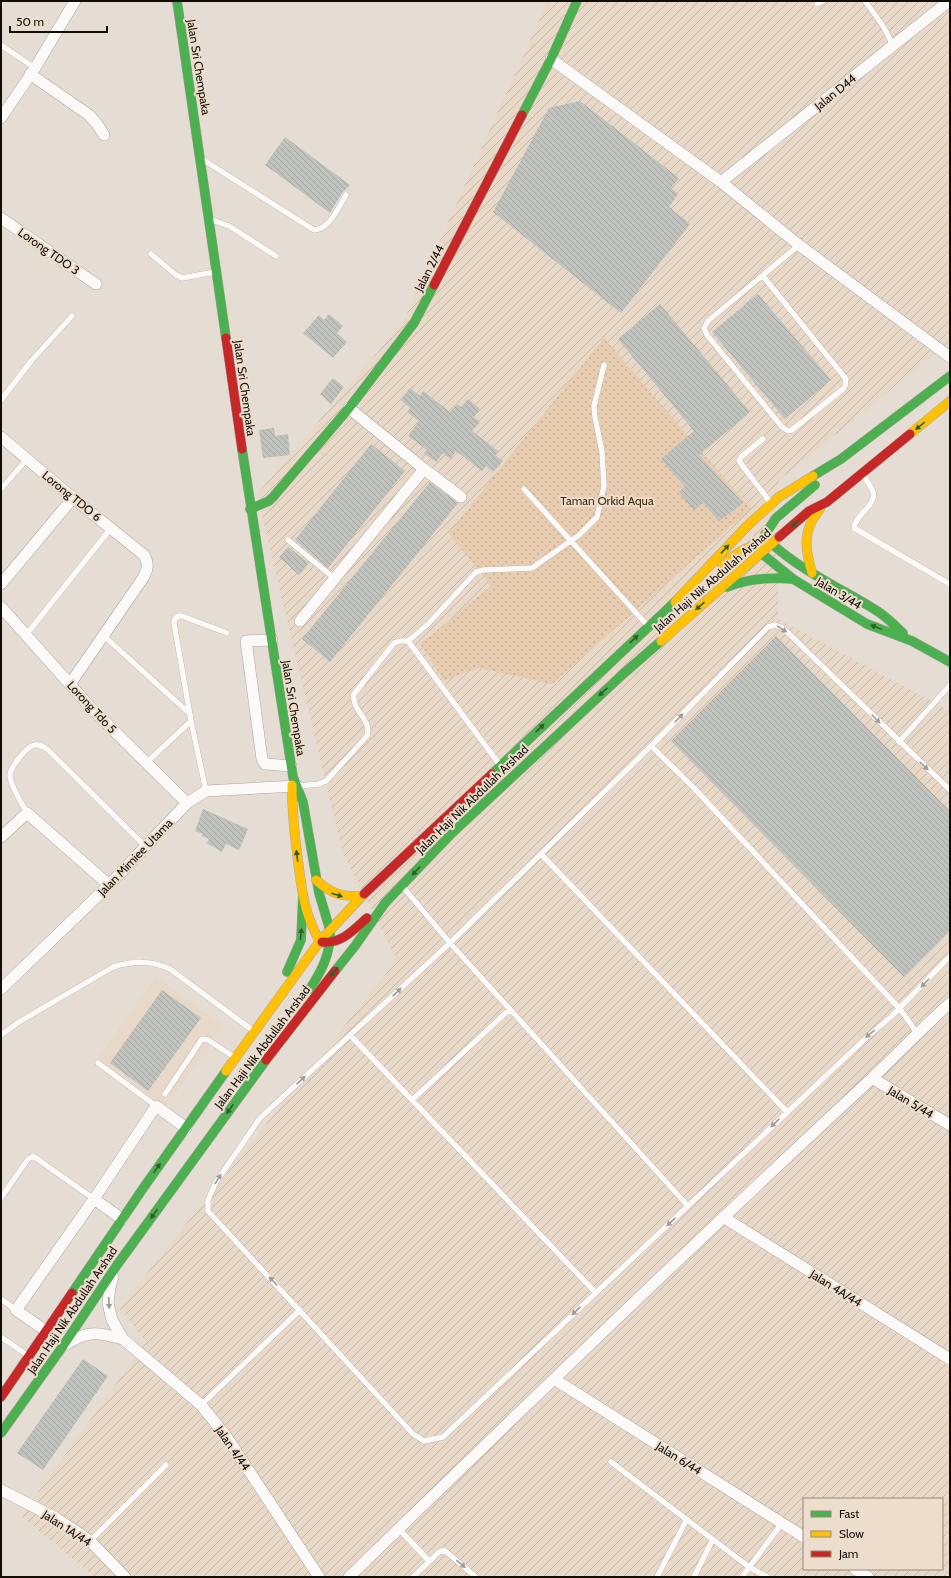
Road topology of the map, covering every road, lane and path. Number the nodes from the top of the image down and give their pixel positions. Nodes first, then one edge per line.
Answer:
1 (75, 1) edge
2 (177, 1) edge
3 (577, 1) edge
4 (865, 1) edge
5 (949, 1) edge
6 (938, 5) edge
7 (1, 45) edge
8 (893, 45) junction
9 (550, 59) junction
10 (32, 71) junction
11 (1, 118) edge
12 (104, 134) dead end
13 (201, 158) junction
14 (721, 182) junction
15 (346, 195) dead end
16 (1, 218) edge
17 (210, 220) junction
18 (800, 245) junction
19 (151, 254) dead end
20 (276, 256) dead end
21 (217, 272) junction
22 (763, 276) junction
23 (96, 284) dead end
24 (72, 316) dead end
25 (950, 357) edge
26 (604, 364) dead end
27 (950, 376) edge
28 (1, 400) edge
29 (950, 401) edge
30 (349, 408) junction
31 (1, 437) edge
32 (763, 439) dead end
33 (27, 459) junction
34 (841, 459) junction
35 (424, 469) junction
36 (861, 474) junction
37 (1, 489) edge
38 (524, 489) dead end
39 (461, 497) dead end
40 (73, 498) junction
41 (827, 502) junction
42 (771, 504) junction
43 (250, 509) junction
44 (111, 528) junction
45 (288, 540) dead end
46 (572, 540) junction
47 (772, 544) junction
48 (761, 548) junction
49 (812, 573) junction
50 (335, 579) junction
51 (793, 579) junction
52 (1, 584) edge
53 (950, 584) edge
54 (718, 591) junction
55 (684, 592) junction
56 (1, 607) edge
57 (300, 622) dead end
58 (648, 626) junction
59 (227, 633) dead end
60 (26, 635) junction
61 (104, 636) junction
62 (272, 640) junction
63 (408, 641) junction
64 (912, 641) junction
65 (950, 649) edge
66 (947, 661) edge
67 (70, 684) junction
68 (950, 685) edge
69 (190, 714) junction
70 (191, 721) junction
71 (899, 742) junction
72 (651, 746) junction
73 (146, 762) junction
74 (291, 766) junction
75 (500, 766) junction
76 (294, 783) junction
77 (950, 790) edge
78 (206, 791) junction
79 (187, 803) junction
80 (27, 813) junction
81 (1, 837) edge
82 (145, 846) junction
83 (542, 854) junction
84 (316, 880) junction
85 (109, 885) junction
86 (402, 886) junction
87 (303, 894) junction
88 (362, 896) junction
89 (385, 903) junction
90 (330, 930) junction
91 (320, 942) junction
92 (331, 943) junction
93 (450, 943) junction
94 (950, 956) edge
95 (1, 989) edge
96 (950, 1003) edge
97 (270, 1008) junction
98 (510, 1009) junction
99 (900, 1009) junction
100 (254, 1032) junction
101 (917, 1033) junction
102 (1, 1035) edge
103 (350, 1035) junction
104 (273, 1050) junction
105 (235, 1058) junction
106 (98, 1063) dead end
107 (872, 1078) junction
108 (165, 1094) dead end
109 (412, 1100) junction
110 (156, 1106) junction
111 (787, 1112) junction
112 (950, 1125) edge
113 (186, 1128) junction
114 (1, 1198) edge
115 (94, 1199) junction
116 (688, 1206) junction
117 (723, 1217) junction
118 (122, 1219) junction
119 (117, 1265) junction
120 (596, 1293) junction
121 (1, 1299) edge
122 (16, 1310) junction
123 (300, 1310) junction
124 (46, 1331) junction
125 (1, 1337) edge
126 (123, 1339) junction
127 (63, 1346) junction
128 (29, 1356) junction
129 (950, 1359) edge
130 (554, 1379) junction
131 (1, 1397) edge
132 (201, 1405) junction
133 (1, 1434) edge
134 (611, 1462) dead end
135 (166, 1465) dead end
136 (1, 1490) edge
137 (687, 1519) junction
138 (782, 1523) junction
139 (399, 1529) junction
140 (803, 1536) edge
141 (713, 1539) junction
142 (90, 1541) junction
143 (429, 1561) junction
144 (749, 1567) junction
145 (857, 1570) edge
146 (125, 1577) edge
147 (319, 1577) edge
148 (349, 1577) edge
149 (413, 1577) edge
150 (476, 1577) edge
151 (657, 1577) edge
152 (694, 1577) edge
153 (742, 1577) edge
154 (766, 1577) edge
155 (868, 1577) edge

1 - 10 street
2 - 13 main road, Jalan Sri Chempaka
3 - 9 main road, Jalan 2/44
4 - 8 lane
5 - 6 street, Jalan D44
6 - 8 street, Jalan D44
7 - 10 lane
8 - 14 street, Jalan D44
9 - 14 street
9 - 30 main road, Jalan 2/44
10 - 11 street
10 - 12 street
13 - 15 lane
13 - 17 main road, Jalan Sri Chempaka
14 - 18 street
16 - 23 street, Lorong TDO 3
17 - 20 lane
17 - 21 main road, Jalan Sri Chempaka
18 - 22 lane
18 - 25 street
19 - 21 lane
21 - 43 main road, Jalan Sri Chempaka
22 - 22 lane
24 - 28 lane
26 - 46 lane
27 - 34 main road, Jalan Haji Nik Abdullah Arshad
29 -> 36 main road, Jalan Haji Nik Abdullah Arshad
30 - 35 street
30 - 43 main road, Jalan 2/44
31 - 33 street, Lorong TDO 6
32 - 42 lane
33 - 37 lane
33 - 40 street, Lorong TDO 6
34 - 42 main road, Jalan Haji Nik Abdullah Arshad
34 - 48 main road
35 - 39 street
35 - 50 street
36 - 41 main road, Jalan Haji Nik Abdullah Arshad
36 - 53 lane
38 - 46 lane
40 - 44 street, Lorong TDO 6
40 - 52 street
41 -> 47 main road, Jalan Haji Nik Abdullah Arshad
41 - 49 main road
55 -> 42 main road, Jalan Haji Nik Abdullah Arshad
43 - 62 main road, Jalan Sri Chempaka
44 - 60 lane
44 - 61 street, Lorong TDO 6
45 - 50 lane
46 - 58 lane
46 - 63 lane
47 - 48 main road
47 - 49 main road, Jalan 3/44
48 - 51 main road, Jalan 3/44
48 - 54 main road, Jalan Haji Nik Abdullah Arshad
48 - 55 main road
49 - 64 main road, Jalan 3/44
50 - 57 street
51 - 54 main road
64 -> 51 main road, Jalan 3/44
54 -> 86 main road, Jalan Haji Nik Abdullah Arshad
55 - 58 main road, Jalan Haji Nik Abdullah Arshad
56 - 60 street, Lorong Tdo 5
75 -> 58 main road, Jalan Haji Nik Abdullah Arshad
59 - 69 lane
60 - 67 street, Lorong Tdo 5
61 - 67 street
61 - 69 lane
62 - 74 main road, Jalan Sri Chempaka
62 - 74 street
63 - 75 lane
63 - 76 lane
64 - 66 main road, Jalan 3/44
65 - 66 street
67 - 73 street, Lorong Tdo 5
68 - 71 lane
69 - 70 lane
70 - 73 lane
70 - 78 lane
72 -> 71 lane
71 -> 77 lane
72 - 83 lane
72 - 99 lane
73 - 79 street, Lorong Tdo 5
74 - 76 main road, Jalan Sri Chempaka
75 - 88 main road, Jalan Haji Nik Abdullah Arshad
76 - 78 street, Jalan Mimiee Utama
76 - 84 main road
87 -> 76 main road
78 - 79 street, Jalan Mimiee Utama
79 - 82 street, Jalan Mimiee Utama
80 - 81 street
80 - 82 lane
80 - 85 street
82 - 85 street, Jalan Mimiee Utama
83 - 93 lane
83 - 111 lane
84 -> 88 main road
84 - 90 main road
85 - 95 street, Jalan Mimiee Utama
86 - 89 main road, Jalan Haji Nik Abdullah Arshad
86 - 93 lane
87 - 91 main road
97 -> 87 main road
88 - 90 main road, Jalan Haji Nik Abdullah Arshad
89 - 92 main road
89 -> 104 main road, Jalan Haji Nik Abdullah Arshad
90 - 91 main road, Jalan Haji Nik Abdullah Arshad
90 - 92 main road
91 - 92 main road
91 - 97 main road, Jalan Haji Nik Abdullah Arshad
92 - 104 main road
93 - 98 lane
103 -> 93 lane
94 -> 99 lane
96 - 101 street
97 - 100 main road, Jalan Haji Nik Abdullah Arshad
98 - 109 lane
98 - 116 lane
99 - 101 lane
99 -> 111 lane
100 - 102 lane
100 - 105 main road, Jalan Haji Nik Abdullah Arshad
101 - 107 street
103 - 109 lane
123 -> 103 lane
104 -> 119 main road, Jalan Haji Nik Abdullah Arshad
105 - 108 lane
105 - 113 main road, Jalan Haji Nik Abdullah Arshad
106 - 110 lane
107 - 112 street, Jalan 5/44
107 - 117 street
109 - 120 lane
110 - 113 street
110 - 115 street
111 -> 116 lane
118 -> 113 main road, Jalan Haji Nik Abdullah Arshad
114 - 115 lane
115 - 118 street
115 - 122 street
116 -> 120 lane
117 - 129 street, Jalan 4A/44
117 - 130 street
118 - 124 main road, Jalan Haji Nik Abdullah Arshad
119 -> 126 street
119 - 127 main road, Jalan Haji Nik Abdullah Arshad
120 -> 123 lane
121 - 122 lane
122 - 124 street
123 - 132 lane
124 - 128 main road, Jalan Haji Nik Abdullah Arshad
125 - 128 lane
126 - 127 street
126 - 132 street, Jalan 4/44
127 - 133 main road, Jalan Haji Nik Abdullah Arshad
128 - 131 main road, Jalan Haji Nik Abdullah Arshad
130 - 138 street, Jalan 6/44
130 - 139 street
132 - 147 street, Jalan 4/44
134 - 137 lane
135 - 142 lane
136 - 142 street, Jalan 1A/44
137 - 141 lane
137 - 151 lane
138 - 140 street, Jalan 6/44
138 - 144 lane
139 - 143 lane
139 - 148 street
141 - 144 lane
141 - 152 lane
142 - 146 street, Jalan 1A/44
143 - 149 lane
143 -> 150 lane
144 - 153 lane
144 - 154 lane
145 - 155 street

